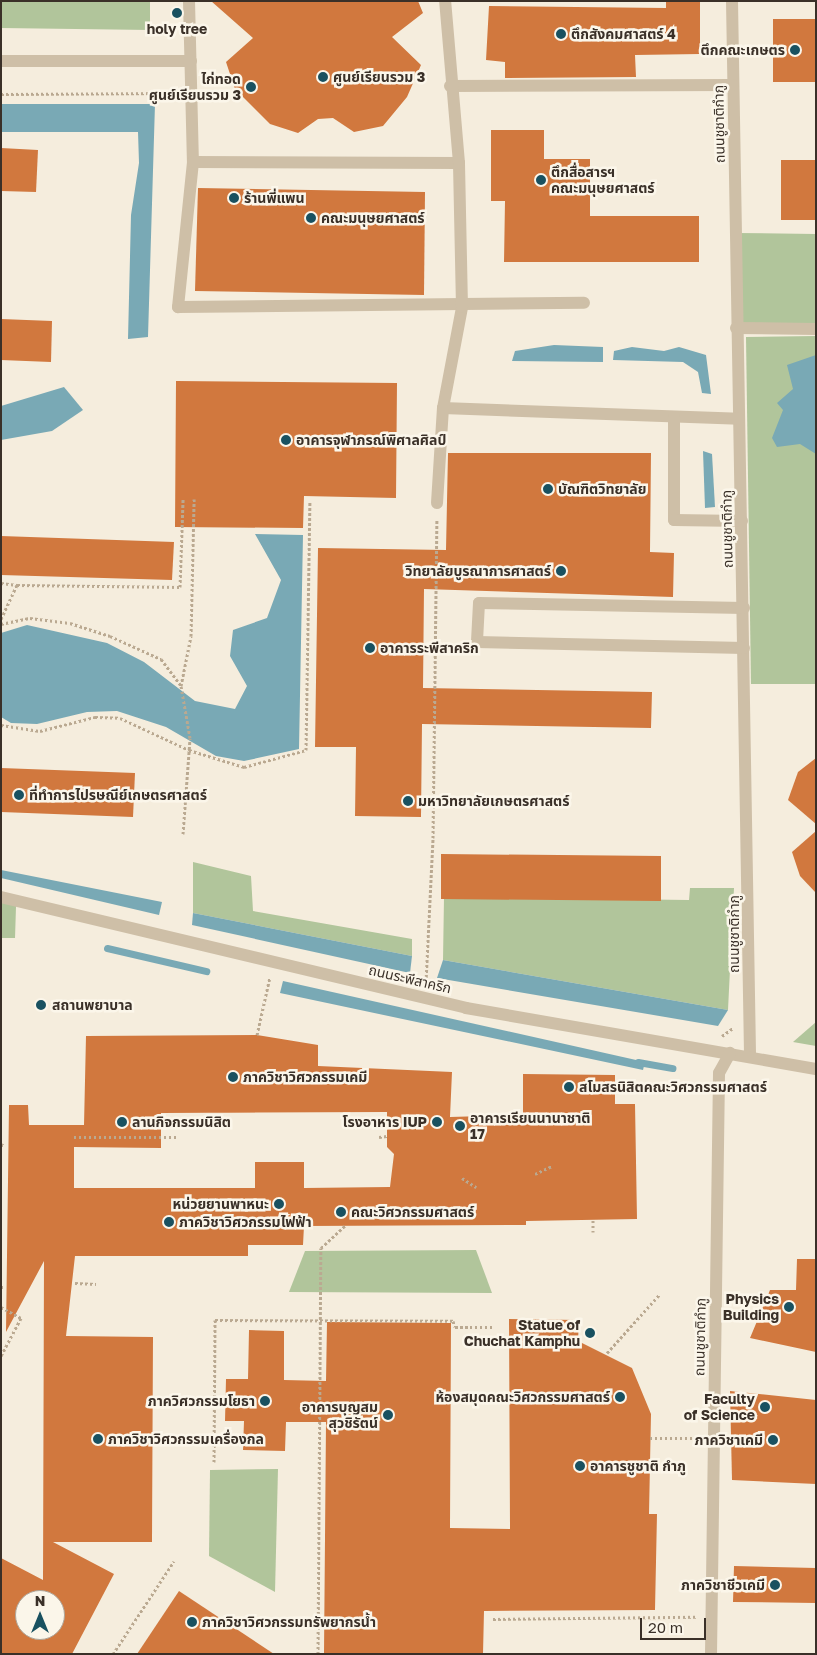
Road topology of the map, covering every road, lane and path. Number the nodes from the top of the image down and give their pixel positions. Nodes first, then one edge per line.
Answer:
1 (190, 1) edge
2 (445, 1) edge
3 (732, 1) edge
4 (1, 61) edge
5 (190, 61) junction
6 (733, 85) junction
7 (450, 86) junction
8 (191, 93) junction
9 (1, 94) edge
10 (193, 162) junction
11 (459, 163) junction
12 (584, 303) dead end
13 (462, 307) junction
14 (736, 328) junction
15 (816, 328) edge
16 (444, 408) junction
17 (674, 417) junction
18 (739, 418) junction
19 (183, 499) dead end
20 (194, 499) dead end
21 (310, 501) dead end
22 (437, 503) joint
23 (742, 521) junction
24 (1, 584) edge
25 (17, 585) junction
26 (744, 608) junction
27 (1, 619) edge
28 (1, 624) edge
29 (744, 648) junction
30 (181, 686) junction
31 (1, 725) edge
32 (189, 750) junction
33 (183, 834) dead end
34 (1, 897) edge
35 (275, 962) junction
36 (428, 974) dead end
37 (256, 1035) dead end
38 (730, 1053) junction
39 (750, 1056) junction
40 (816, 1070) edge
41 (74, 1136) dead end
42 (178, 1136) dead end
43 (379, 1136) dead end
44 (387, 1136) dead end
45 (552, 1166) dead end
46 (535, 1174) dead end
47 (462, 1178) dead end
48 (476, 1187) dead end
49 (592, 1220) dead end
50 (345, 1226) dead end
51 (593, 1232) dead end
52 (75, 1283) dead end
53 (96, 1284) dead end
54 (660, 1294) dead end
55 (1, 1307) edge
56 (322, 1320) junction
57 (495, 1327) dead end
58 (607, 1353) dead end
59 (1, 1356) edge
60 (510, 1396) dead end
61 (495, 1397) dead end
62 (650, 1438) dead end
63 (699, 1438) dead end
64 (214, 1462) dead end
65 (174, 1561) dead end
66 (697, 1617) dead end
67 (493, 1618) dead end
68 (113, 1654) edge
69 (318, 1654) edge
70 (711, 1654) edge

1 - 5 lane
2 - 7 lane
3 - 6 lane, ถนนชูชาติกำภู
4 - 5 lane
5 - 8 lane
6 - 7 lane
6 - 14 lane, ถนนชูชาติกำภู
7 - 11 lane
8 - 9 path
8 - 10 lane
10 - 11 lane
10 - 13 lane
11 - 13 lane
12 - 13 lane
13 - 16 lane
14 - 15 lane
14 - 18 lane, ถนนชูชาติกำภู
16 - 17 lane
16 - 22 lane
17 - 18 lane
17 - 23 lane
18 - 23 lane, ถนนชูชาติกำภู
19 - 25 path
20 - 30 path
21 - 32 path
22 - 36 path
23 - 26 lane, ถนนชูชาติกำภู
24 - 25 path
25 - 27 path
26 - 29 lane, ถนนชูชาติกำภู
26 - 29 lane
28 - 30 path
29 - 39 lane, ถนนชูชาติกำภู
30 - 32 path
31 - 32 path
32 - 33 path
34 - 35 lane, ถนนระพีสาคริก
35 - 37 path
35 - 38 lane, ถนนระพีสาคริก
38 - 39 lane, ถนนระพีสาคริก
38 - 70 lane, ถนนชูชาติกำภู
39 - 40 lane, ถนนระพีสาคริก
41 - 42 path
43 - 44 path
45 - 46 path
47 - 48 path
49 - 51 path
50 - 56 path
52 - 53 path
54 - 58 path
55 - 59 path
56 - 57 path
56 - 64 path
56 - 69 path
60 - 61 path
62 - 63 path
65 - 68 path
66 - 67 path

